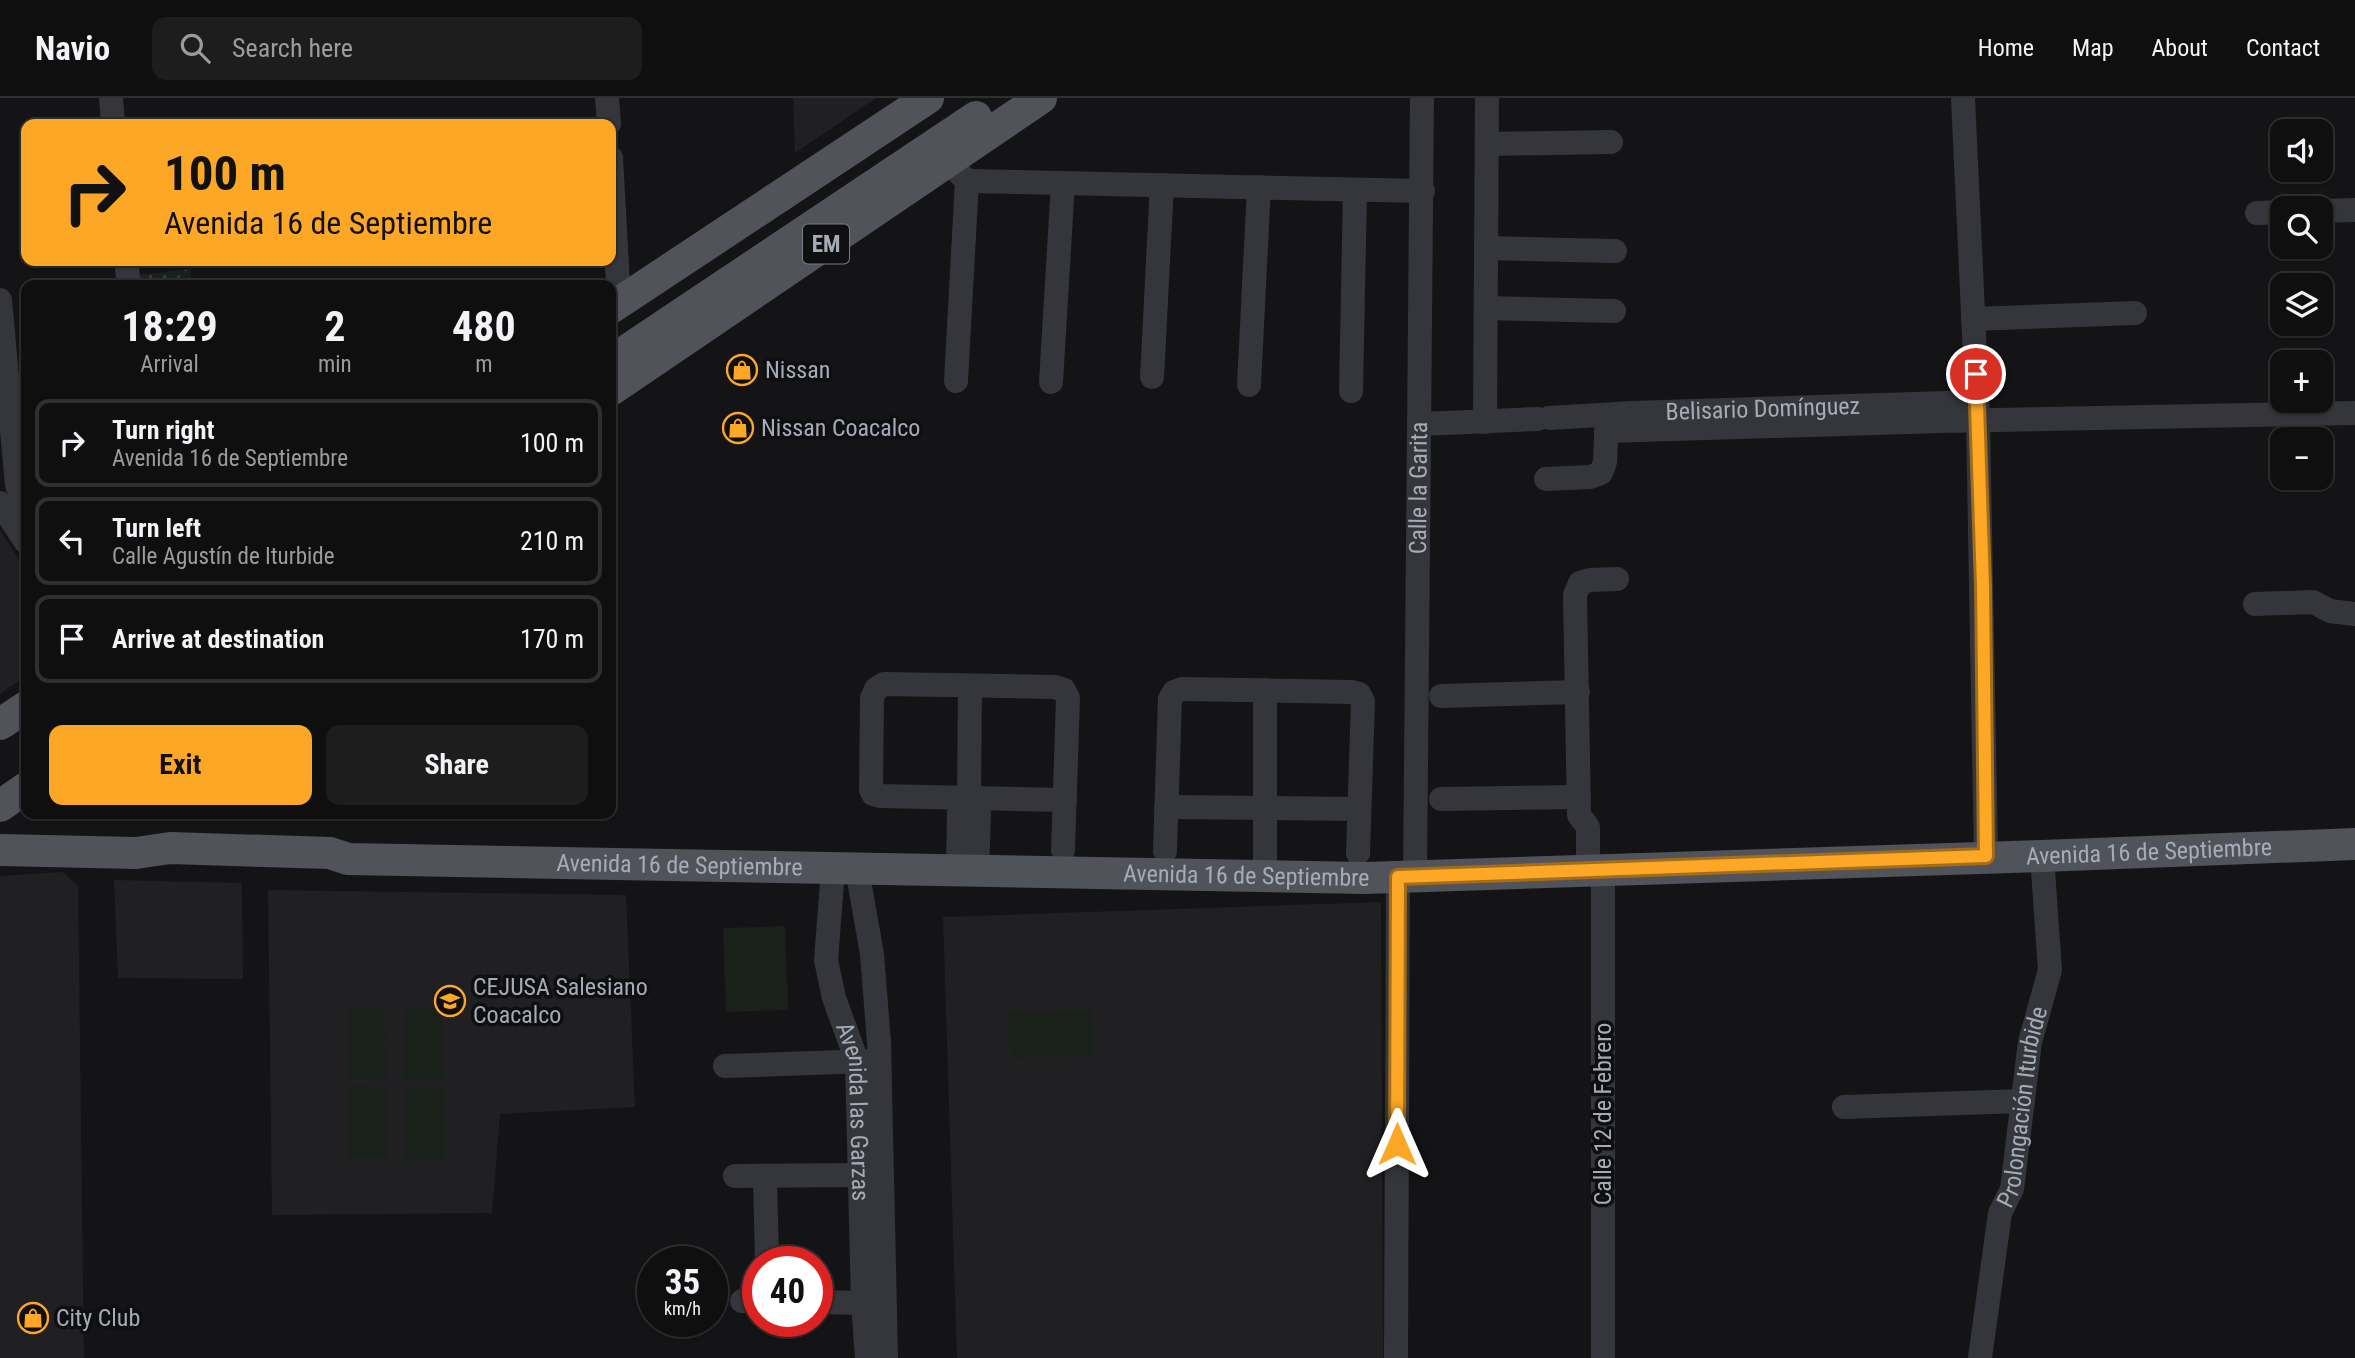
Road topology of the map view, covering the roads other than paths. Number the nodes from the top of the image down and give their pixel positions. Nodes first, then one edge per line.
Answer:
1 (111, 98) edge
2 (607, 98) edge
3 (928, 98) edge
4 (1004, 98) edge
5 (1041, 98) edge
6 (1422, 98) edge
7 (1964, 98) edge
8 (1487, 99) edge
9 (113, 119) edge
10 (609, 119) edge
11 (1611, 142) dead end
12 (1487, 144) junction
13 (957, 172) junction
14 (1063, 183) junction
15 (1162, 186) junction
16 (1259, 187) junction
17 (1355, 190) junction
18 (1423, 191) junction
19 (2355, 210) edge
20 (2333, 211) edge
21 (2270, 212) edge
22 (2257, 213) dead end
23 (1486, 248) junction
24 (1615, 251) dead end
25 (0, 300) edge
26 (616, 304) edge
27 (1486, 307) junction
28 (1614, 311) dead end
29 (2135, 313) dead end
30 (1973, 319) junction
31 (10, 327) edge
32 (616, 357) edge
33 (1152, 377) dead end
34 (957, 381) dead end
35 (1051, 382) dead end
36 (1249, 384) dead end
37 (616, 387) edge
38 (1351, 391) dead end
39 (1977, 411) junction
40 (2355, 413) edge
41 (1485, 422) junction
42 (1606, 423) junction
43 (1421, 424) junction
44 (1546, 479) dead end
45 (21, 494) edge
46 (0, 503) edge
47 (21, 534) edge
48 (1616, 579) dead end
49 (2255, 604) dead end
50 (2355, 614) edge
51 (970, 686) junction
52 (1265, 690) junction
53 (1578, 692) junction
54 (1441, 696) dead end
55 (21, 709) edge
56 (0, 724) edge
57 (21, 791) edge
58 (970, 798) junction
59 (1441, 799) dead end
60 (1065, 800) junction
61 (0, 806) edge
62 (1579, 806) junction
63 (1166, 807) junction
64 (1265, 809) junction
65 (1359, 809) junction
66 (2355, 844) edge
67 (0, 850) edge
68 (1063, 850) dead end
69 (1165, 851) dead end
70 (1358, 853) dead end
71 (1986, 856) junction
72 (2042, 856) junction
73 (845, 869) junction
74 (1587, 870) junction
75 (968, 872) junction
76 (1265, 876) junction
77 (1406, 876) junction
78 (868, 1061) junction
79 (725, 1066) dead end
80 (2023, 1101) junction
81 (1844, 1107) dead end
82 (860, 1175) junction
83 (735, 1176) dead end
84 (765, 1176) junction
85 (767, 1246) edge
86 (833, 1302) edge
87 (863, 1303) junction
88 (867, 1358) edge
89 (886, 1358) edge
90 (1396, 1358) edge
91 (1603, 1358) edge
92 (1980, 1358) edge

1 - 9 street
2 - 10 street
3 - 26 main road, EM
4 - 32 main road
5 - 13 main road, EM
6 - 18 street, Calle la Garita
7 - 30 street
8 - 12 street
11 - 12 street
12 - 23 street
13 - 14 street
13 - 34 street
13 - 37 main road, EM
14 - 15 street
14 - 35 street
15 - 16 street
15 - 33 street
16 - 17 street
16 - 36 street
17 - 18 street
17 - 38 street
18 - 43 street, Calle la Garita
19 - 20 street
21 - 22 street
23 - 24 street
23 - 27 street
25 - 31 street
27 - 28 street
27 - 41 street
29 - 30 street
30 - 39 street
31 - 45 street
39 - 40 street, Belisario Domínguez
39 - 42 street, Belisario Domínguez
39 - 71 street
41 - 42 street, Belisario Domínguez
41 - 43 street, Belisario Domínguez
42 - 44 street
43 - 77 street, Calle la Garita
46 - 47 street
48 - 53 street, Calle 12 de Febrero
49 - 50 street
51 - 58 street
51 - 58 street
51 - 60 street
52 - 63 street
52 - 64 street
52 - 65 street
53 - 54 street
53 - 62 street, Calle 12 de Febrero
55 - 56 main road
57 - 61 main road
58 - 60 street
58 - 75 street
59 - 62 street
60 - 68 street
62 - 74 street, Calle 12 de Febrero
63 - 64 street
63 - 69 street
64 - 65 street
64 - 76 street
65 - 70 street
66 - 72 main road, Avenida 16 de Septiembre
67 - 73 main road, Avenida 16 de Septiembre
71 - 72 main road, Avenida 16 de Septiembre
71 - 74 main road, Avenida 16 de Septiembre
72 - 80 street, Prolongación Iturbide
73 - 75 main road, Avenida 16 de Septiembre
73 - 78 street, Avenida las Garzas
73 - 78 street, Avenida las Garzas
74 - 77 main road, Avenida 16 de Septiembre
74 - 91 street, Calle 12 de Febrero
75 - 76 main road, Avenida 16 de Septiembre
76 - 77 main road, Avenida 16 de Septiembre
77 - 90 street, Calle la Garita
78 - 79 street
78 - 82 street, Avenida las Garzas
78 - 89 street, Avenida las Garzas
80 - 81 street
80 - 92 street, Prolongación Iturbide
82 - 84 street
82 - 87 street, Avenida las Garzas
83 - 84 street
84 - 85 street
86 - 87 street
87 - 88 street, Avenida las Garzas

